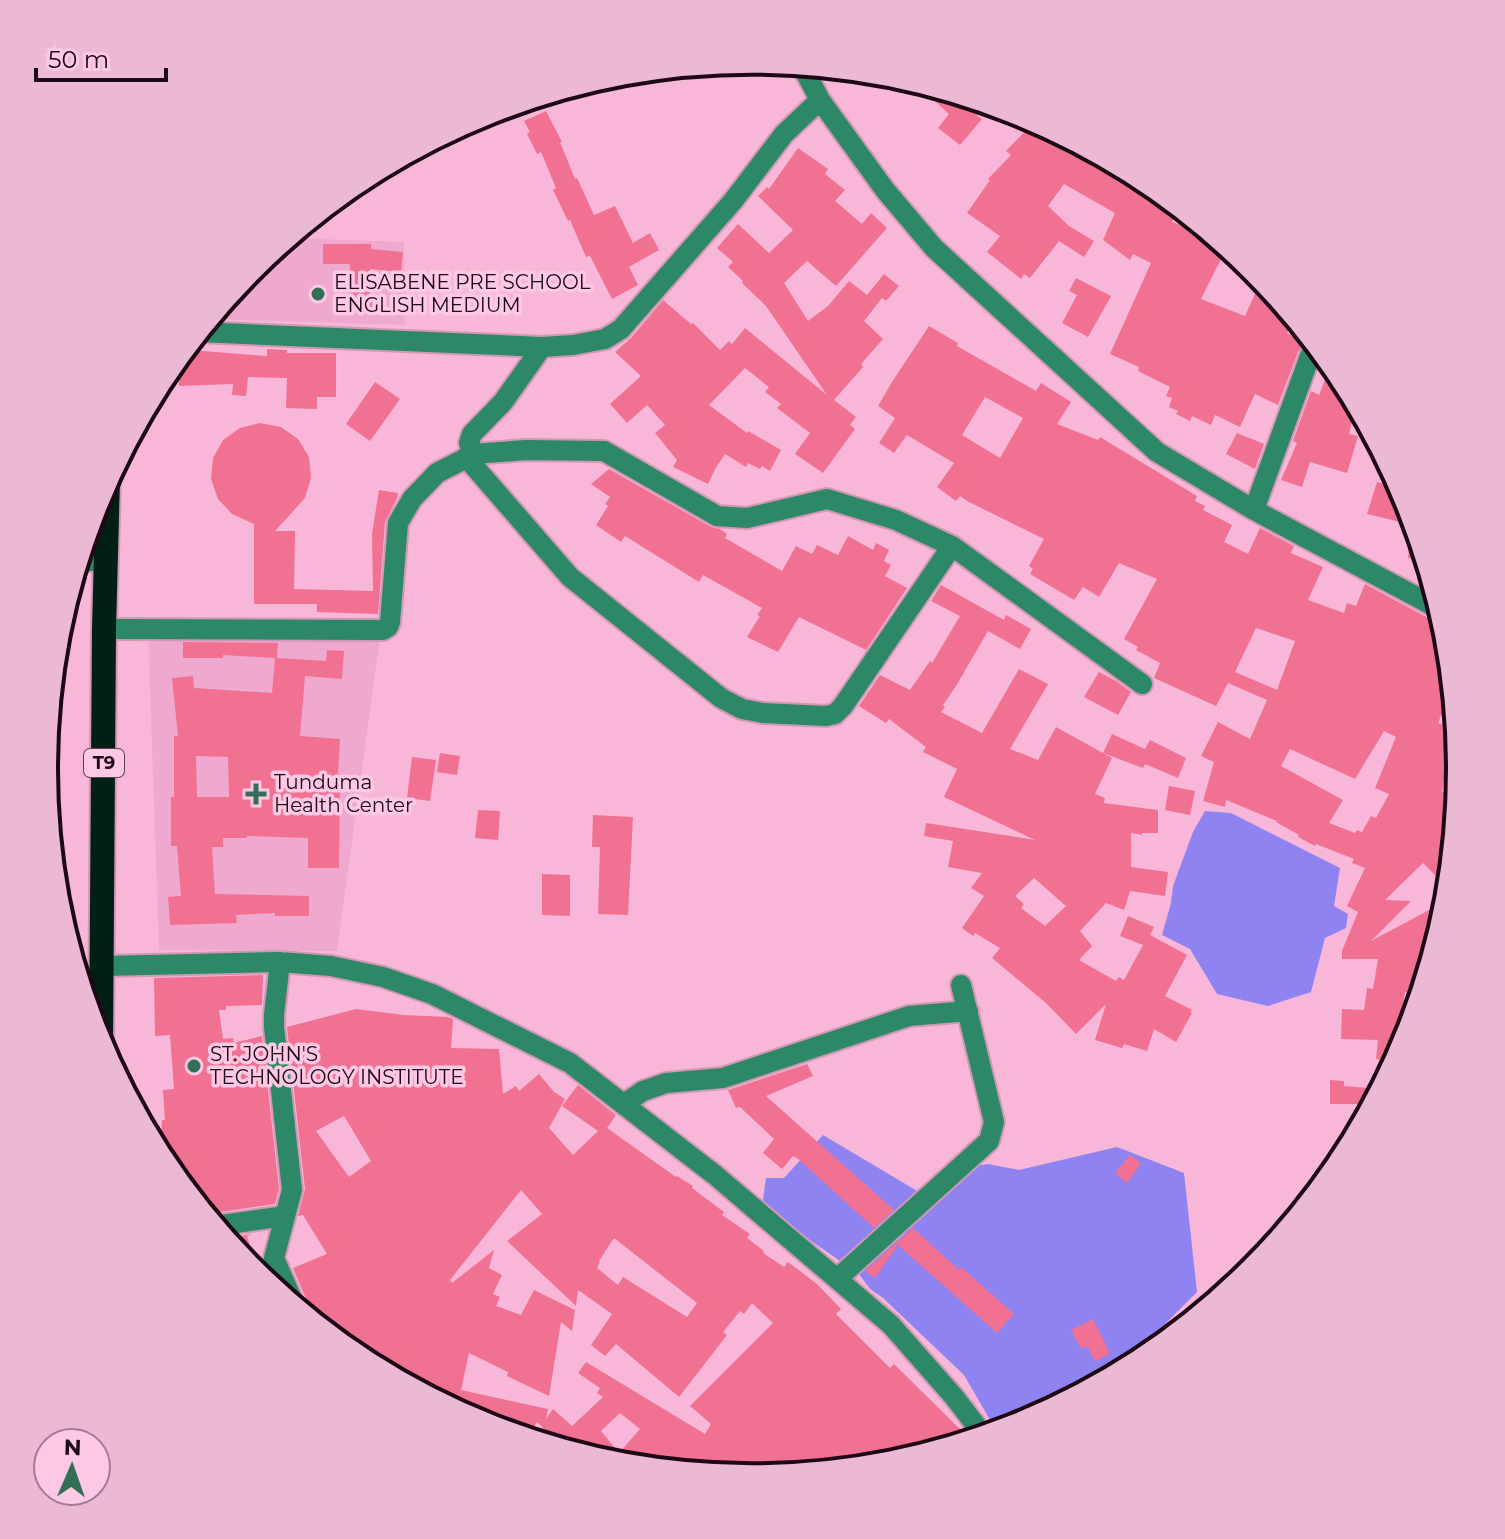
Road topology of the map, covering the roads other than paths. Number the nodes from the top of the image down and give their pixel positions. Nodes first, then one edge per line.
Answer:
1 (808, 77) edge
2 (820, 100) junction
3 (213, 333) edge
4 (542, 347) junction
5 (1310, 356) edge
6 (470, 456) junction
7 (1254, 510) junction
8 (107, 514) edge
9 (952, 546) junction
10 (91, 561) edge
11 (106, 561) junction
12 (1426, 602) edge
13 (104, 629) junction
14 (1142, 684) dead end
15 (280, 962) junction
16 (103, 966) junction
17 (961, 985) dead end
18 (102, 1011) edge
19 (968, 1011) junction
20 (624, 1104) junction
21 (285, 1216) junction
22 (228, 1224) edge
23 (837, 1279) junction
24 (285, 1283) edge
25 (976, 1427) edge

1 - 2 street
2 - 4 street
2 - 7 street
3 - 4 street
4 - 6 street
5 - 7 street
6 - 9 street
6 - 9 street
6 - 13 street
7 - 12 street
8 - 11 highway, T9
9 - 14 street
10 - 11 street
11 - 13 highway, T9
13 - 16 highway, T9
15 - 16 street
15 - 20 street
15 - 21 street
16 - 18 highway, T9
17 - 19 street
19 - 20 street
19 - 23 street
20 - 23 street
21 - 22 street
21 - 24 street
23 - 25 street

